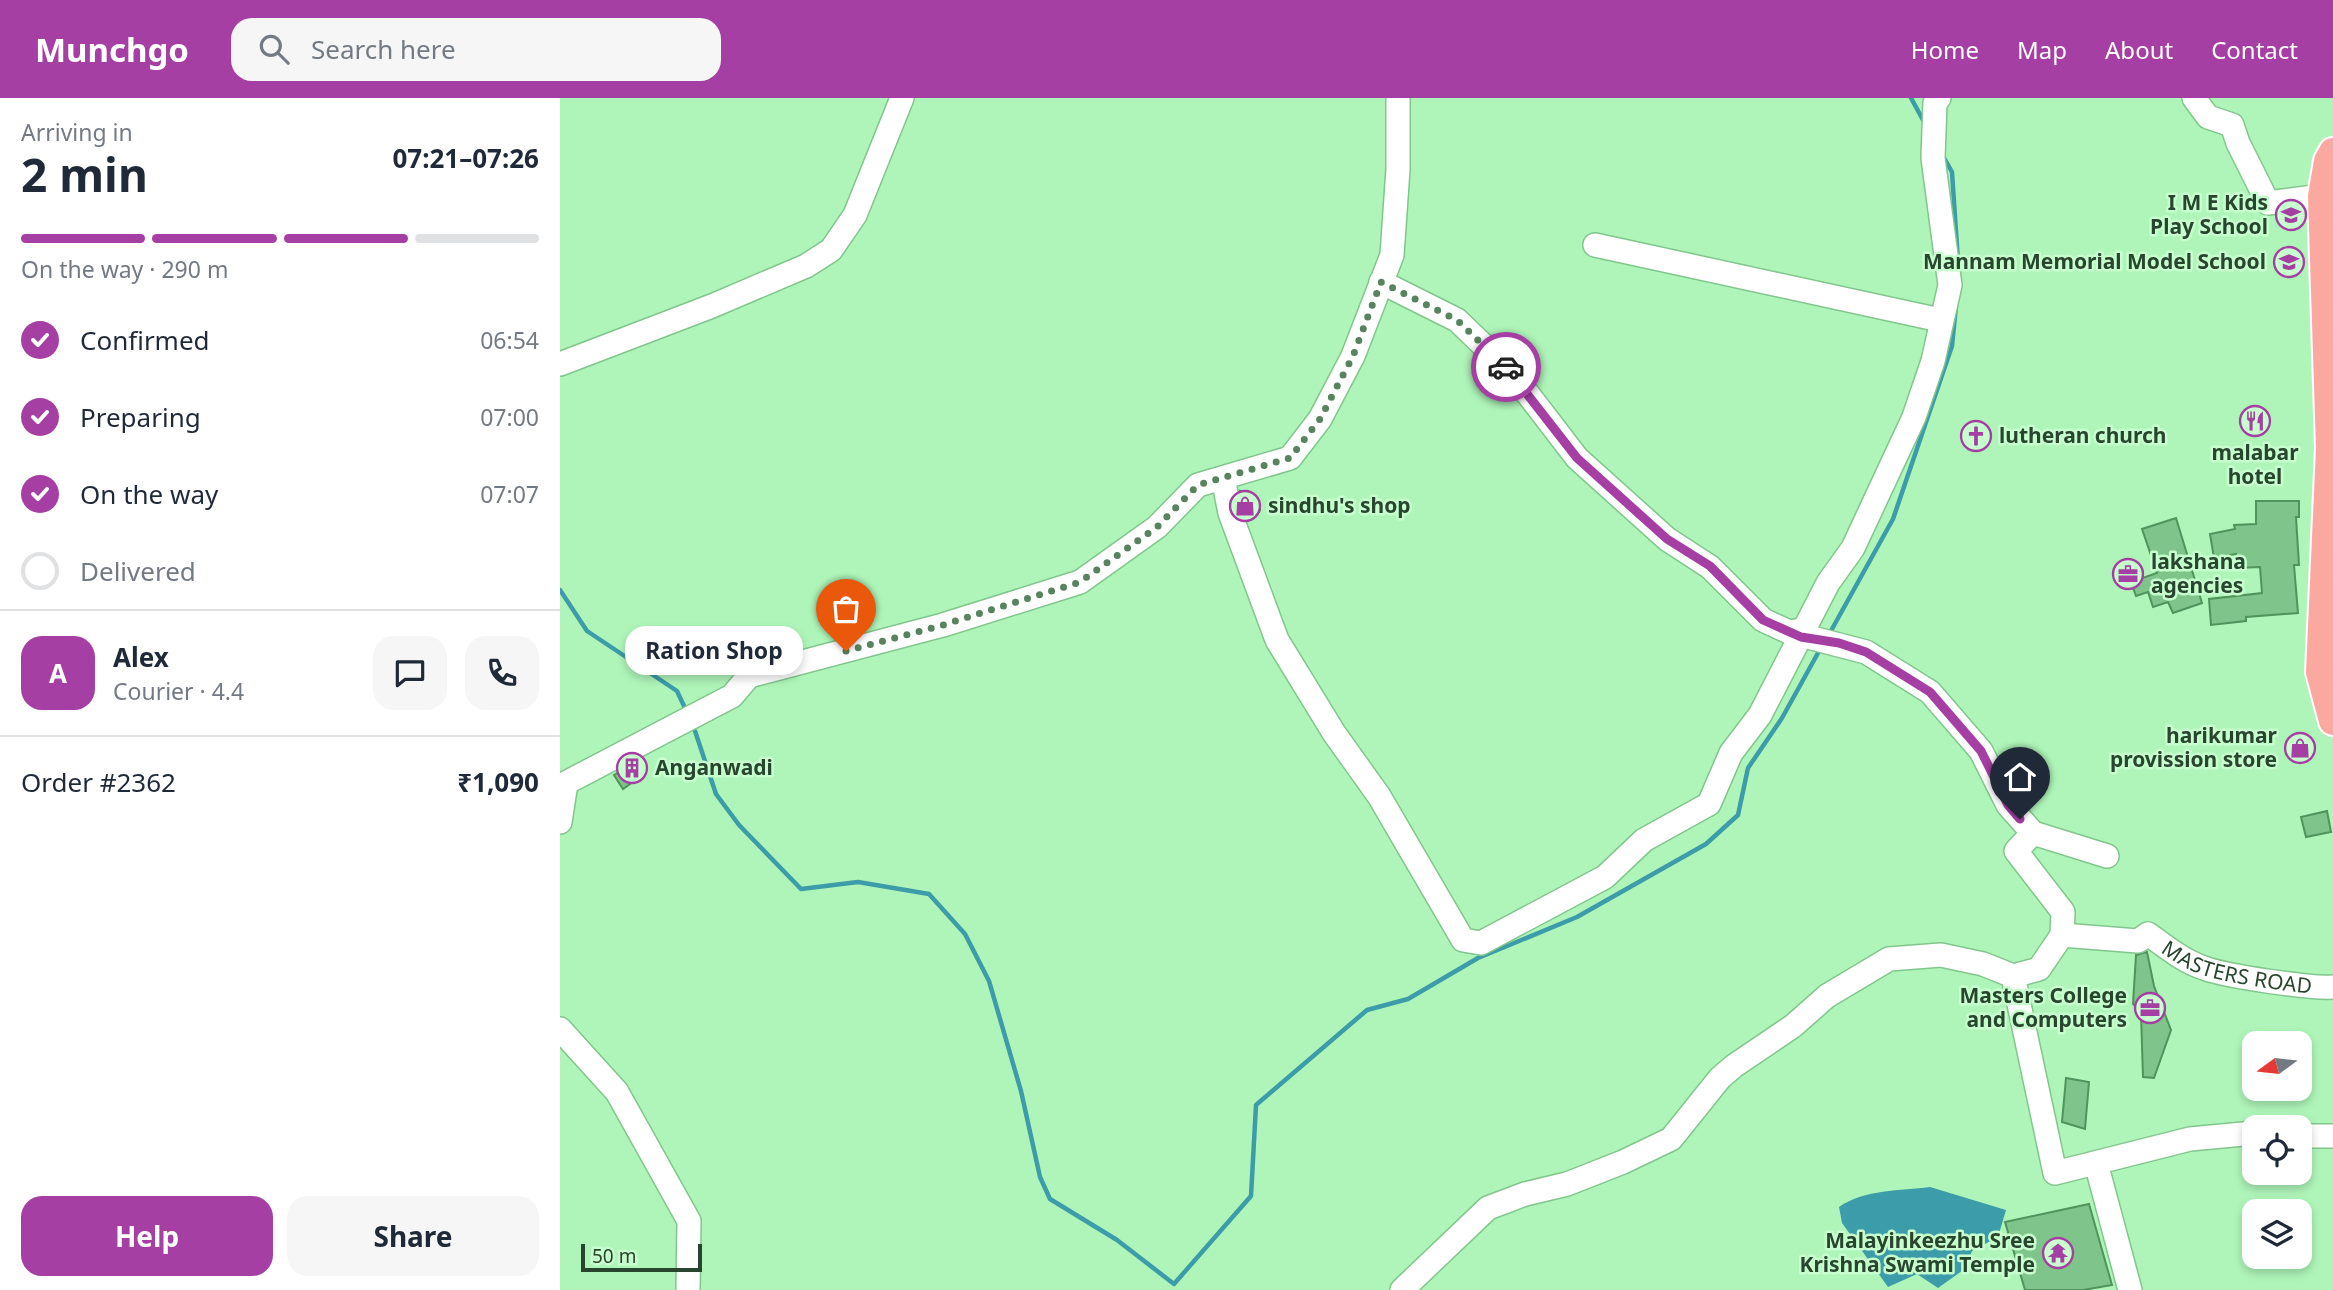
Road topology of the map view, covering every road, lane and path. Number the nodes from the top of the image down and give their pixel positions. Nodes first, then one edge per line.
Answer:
1 (902, 98) edge
2 (1398, 98) edge
3 (1938, 98) edge
4 (2194, 98) edge
5 (2333, 152) edge
6 (2322, 196) junction
7 (1595, 245) dead end
8 (1381, 282) junction
9 (1940, 320) junction
10 (560, 364) edge
11 (1223, 478) junction
12 (1798, 633) junction
13 (2327, 652) edge
14 (2333, 721) edge
15 (563, 785) edge
16 (560, 822) edge
17 (2033, 833) junction
18 (2107, 856) dead end
19 (2062, 936) junction
20 (2012, 976) junction
21 (2333, 986) edge
22 (560, 1029) edge
23 (2242, 1134) edge
24 (2312, 1136) edge
25 (2333, 1136) edge
26 (2096, 1163) junction
27 (688, 1290) edge
28 (1402, 1290) edge
29 (2130, 1290) edge

1 - 10 street
2 - 8 street
3 - 9 street
4 - 6 street
5 - 6 main road
6 - 13 main road
7 - 9 street
8 - 11 street
8 - 12 street
9 - 12 street
11 - 12 street
11 - 15 street
12 - 17 street
13 - 14 main road
15 - 16 street
17 - 18 street
17 - 19 street
19 - 20 street
19 - 21 street, MASTERS ROAD
20 - 26 street
20 - 28 street
22 - 27 street
23 - 26 street
24 - 25 street
26 - 29 street

